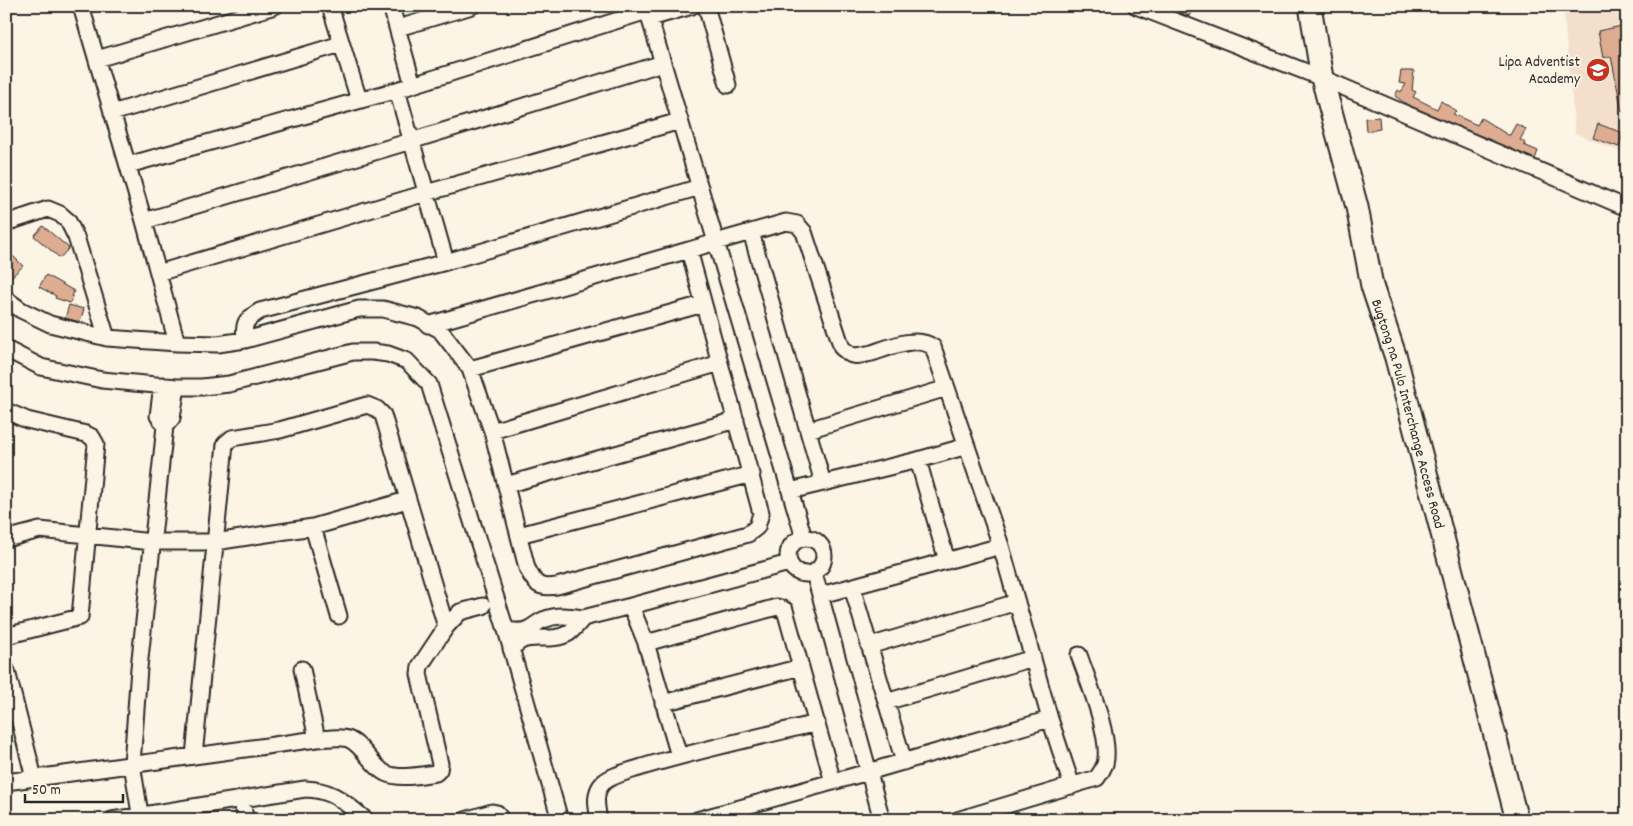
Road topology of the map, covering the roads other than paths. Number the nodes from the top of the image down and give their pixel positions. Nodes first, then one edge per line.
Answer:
1 (275, 6) edge
2 (330, 6) edge
3 (391, 6) edge
4 (472, 6) edge
5 (692, 6) edge
6 (706, 6) edge
7 (1136, 6) edge
8 (1310, 6) edge
9 (83, 7) edge
10 (648, 12) edge
11 (398, 28) junction
12 (342, 44) junction
13 (97, 59) junction
14 (663, 63) junction
15 (1322, 78) junction
16 (413, 85) junction
17 (728, 85) dead end
18 (397, 90) junction
19 (359, 100) junction
20 (112, 113) junction
21 (680, 121) junction
22 (411, 141) junction
23 (128, 165) junction
24 (700, 187) junction
25 (426, 193) junction
26 (1627, 208) edge
27 (144, 220) junction
28 (6, 223) edge
29 (751, 232) junction
30 (716, 242) junction
31 (689, 250) junction
32 (446, 262) junction
33 (158, 273) junction
34 (352, 287) junction
35 (6, 299) edge
36 (703, 304) junction
37 (359, 310) junction
38 (428, 325) junction
39 (107, 338) junction
40 (245, 340) junction
41 (177, 343) junction
42 (6, 349) edge
43 (720, 363) junction
44 (470, 369) junction
45 (169, 386) junction
46 (947, 388) junction
47 (6, 411) edge
48 (736, 420) junction
49 (808, 430) junction
50 (492, 431) junction
51 (967, 446) junction
52 (918, 460) junction
53 (752, 474) junction
54 (823, 483) junction
55 (506, 485) junction
56 (790, 491) junction
57 (407, 500) junction
58 (313, 527) junction
59 (519, 535) junction
60 (88, 536) junction
61 (804, 538) junction
62 (6, 539) edge
63 (152, 542) junction
64 (215, 542) junction
65 (1001, 546) junction
66 (947, 561) junction
67 (789, 563) junction
68 (814, 573) junction
69 (852, 587) junction
70 (821, 595) junction
71 (1017, 602) junction
72 (483, 606) dead end
73 (631, 606) junction
74 (339, 616) dead end
75 (583, 618) junction
76 (446, 627) junction
77 (506, 630) junction
78 (6, 636) edge
79 (646, 643) junction
80 (869, 646) junction
81 (511, 649) junction
82 (1079, 655) dead end
83 (1033, 658) junction
84 (801, 667) junction
85 (302, 669) dead end
86 (7, 671) edge
87 (663, 702) junction
88 (886, 702) junction
89 (1050, 719) junction
90 (816, 723) junction
91 (317, 739) junction
92 (194, 756) junction
93 (679, 756) junction
94 (904, 762) junction
95 (132, 764) junction
96 (868, 772) junction
97 (34, 778) junction
98 (6, 782) edge
99 (833, 782) junction
100 (1072, 786) junction
101 (241, 800) junction
102 (140, 817) edge
103 (112, 820) edge
104 (246, 820) edge
105 (366, 820) edge
106 (465, 820) edge
107 (501, 820) edge
108 (560, 820) edge
109 (599, 820) edge
110 (697, 820) edge
111 (882, 820) edge
112 (957, 820) edge
113 (1517, 820) edge

1 - 13 street
2 - 12 street
3 - 11 street
4 - 11 street
5 - 10 street
6 - 17 street
7 - 15 street
8 - 15 main road, Bugtong na Pulo Interchange Access Road
9 - 13 street
10 - 14 street
10 - 16 street
11 - 16 street
12 - 19 street
12 - 20 street
13 - 20 street
14 - 21 street
14 - 22 street
15 - 26 street
15 - 113 main road, Bugtong na Pulo Interchange Access Road
16 - 18 street
18 - 19 street
18 - 22 street
19 - 23 street
20 - 23 street
21 - 24 street
21 - 25 street
22 - 25 street
22 - 27 street
23 - 27 street
24 - 30 street
24 - 32 street
25 - 32 street
25 - 33 street
27 - 33 street
28 - 39 street
29 - 30 street
29 - 46 street
29 - 49 street
30 - 31 street
30 - 56 street
31 - 36 street
31 - 38 street
32 - 34 street
33 - 41 street
34 - 37 street
34 - 40 street
35 - 39 street
36 - 43 street
36 - 44 street
37 - 38 street
37 - 40 street
38 - 44 street
39 - 41 street
40 - 41 street
42 - 45 street
43 - 48 street
43 - 50 street
44 - 50 street
45 - 63 street
45 - 77 street
46 - 49 street
46 - 51 street
47 - 60 street
48 - 53 street
48 - 55 street
49 - 54 street
50 - 55 street
51 - 52 street
51 - 65 street
52 - 54 street
52 - 66 street
53 - 59 street
53 - 59 street
54 - 56 street
55 - 59 street
56 - 61 street
57 - 58 street
57 - 64 street
57 - 76 street
58 - 64 street
58 - 74 street
60 - 62 street
60 - 63 street
60 - 78 street
61 - 67 street
61 - 68 street
63 - 64 street
63 - 95 street
64 - 92 street
65 - 66 street
65 - 71 street
66 - 69 street
67 - 68 street
67 - 73 street
68 - 70 street
69 - 70 street
69 - 80 street
70 - 96 street
71 - 80 street
71 - 83 street
72 - 76 street
73 - 75 street
73 - 79 street
75 - 77 street
75 - 81 street
76 - 91 street
77 - 81 street
79 - 84 street
79 - 87 street
80 - 88 street
81 - 108 street
82 - 100 street
83 - 88 street
83 - 89 street
84 - 87 street
84 - 90 street
85 - 91 street
86 - 97 street
87 - 93 street
88 - 94 street
89 - 94 street
89 - 100 street
90 - 93 street
90 - 99 street
91 - 92 street
92 - 95 street
93 - 109 street
94 - 96 street
95 - 97 street
95 - 102 street
96 - 99 street
96 - 111 street
97 - 98 street
99 - 110 street
100 - 112 street
101 - 102 street
101 - 104 street
101 - 105 street
102 - 103 street
106 - 107 street

